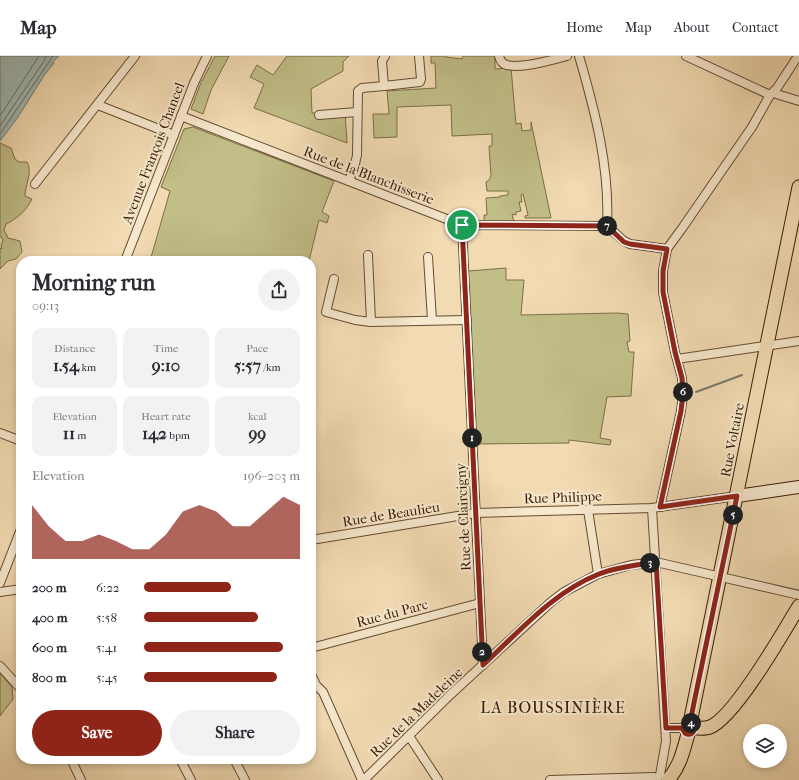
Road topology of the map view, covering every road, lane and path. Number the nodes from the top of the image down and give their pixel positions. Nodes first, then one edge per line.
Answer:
1 (207, 56) edge
2 (386, 56) edge
3 (419, 56) edge
4 (499, 56) edge
5 (567, 56) edge
6 (579, 56) edge
7 (686, 56) edge
8 (798, 56) edge
9 (134, 57) edge
10 (384, 86) junction
11 (771, 94) junction
12 (799, 101) edge
13 (98, 105) junction
14 (357, 112) junction
15 (319, 115) dead end
16 (181, 116) junction
17 (174, 135) junction
18 (349, 181) junction
19 (35, 184) dead end
20 (799, 187) edge
21 (462, 225) junction
22 (607, 226) junction
23 (667, 249) junction
24 (368, 254) dead end
25 (127, 256) edge
26 (428, 257) dead end
27 (334, 279) dead end
28 (432, 320) junction
29 (467, 320) junction
30 (371, 322) junction
31 (799, 341) edge
32 (767, 346) junction
33 (677, 359) junction
34 (0, 433) edge
35 (16, 439) edge
36 (799, 486) edge
37 (737, 496) junction
38 (656, 508) junction
39 (588, 510) junction
40 (476, 513) junction
41 (316, 539) edge
42 (16, 542) edge
43 (656, 562) junction
44 (598, 574) junction
45 (720, 577) junction
46 (0, 584) edge
47 (16, 590) edge
48 (0, 592) edge
49 (799, 595) edge
50 (480, 603) junction
51 (799, 606) edge
52 (316, 647) edge
53 (483, 665) junction
54 (0, 666) edge
55 (16, 684) edge
56 (316, 685) edge
57 (666, 728) junction
58 (689, 728) junction
59 (409, 736) junction
60 (73, 764) edge
61 (183, 764) edge
62 (237, 764) edge
63 (81, 780) edge
64 (191, 780) edge
65 (245, 780) edge
66 (363, 780) edge
67 (438, 780) edge
68 (550, 780) edge
69 (656, 780) edge
70 (668, 780) edge

1 - 16 street, Avenue François Chancel
2 - 10 street
3 - 10 street
4 - 5 street
6 - 22 street
7 - 11 street
8 - 11 street
9 - 13 street
10 - 14 street
11 - 12 street
11 - 23 street
13 - 17 street
13 - 19 street
14 - 15 street
14 - 18 street
16 - 17 street, Avenue François Chancel
16 - 18 street, Rue de la Blanchisserie
17 - 25 street, Avenue François Chancel
18 - 21 street, Rue de la Blanchisserie
20 - 32 main road, Rue Voltaire
21 - 22 street, Rue de la Blanchisserie
21 - 29 street, Rue de Claircigny
22 - 23 street
23 - 33 street
24 - 30 street
26 - 28 street
27 - 30 street
28 - 29 street
28 - 30 street
29 - 40 street, Rue de Claircigny
31 - 32 street
32 - 33 street
32 - 37 main road, Rue Voltaire
33 - 38 street
34 - 35 street
36 - 37 main road
37 - 38 street, Rue Philippe
37 - 45 main road, Rue Voltaire
38 - 39 street, Rue Philippe
38 - 43 street
39 - 40 street, Rue Philippe
39 - 44 street
40 - 41 street, Rue de Beaulieu
40 - 50 street, Rue de Claircigny
42 - 46 street
43 - 44 street, Rue de la Madeleine
43 - 45 street
43 - 57 street
44 - 53 street, Rue de la Madeleine
45 - 49 street
45 - 58 main road, Rue Voltaire
47 - 48 street
50 - 52 street, Rue du Parc
50 - 53 street, Rue de Claircigny
51 - 58 main road
53 - 59 street, Rue de la Madeleine
54 - 55 street
56 - 66 street
57 - 58 street
57 - 69 street
58 - 70 main road, Rue Voltaire
59 - 66 street, Rue de la Madeleine
59 - 67 street
60 - 63 street
61 - 64 street
62 - 65 street
68 - 69 street

